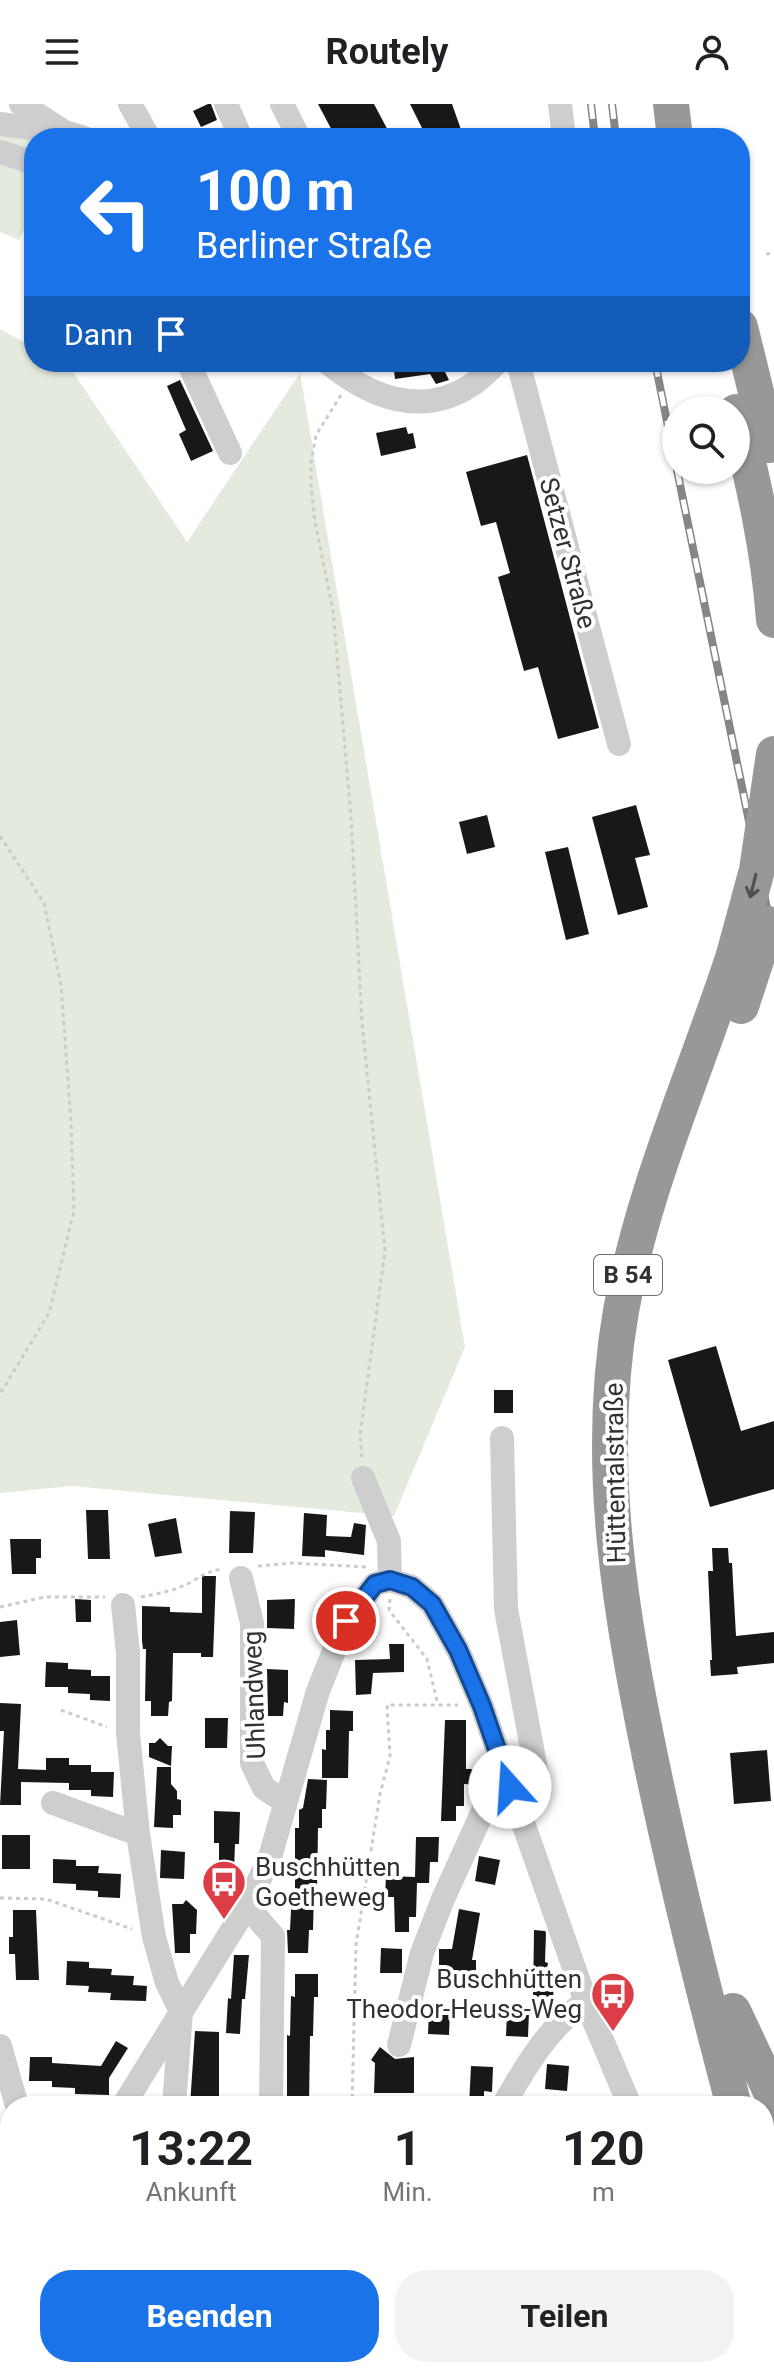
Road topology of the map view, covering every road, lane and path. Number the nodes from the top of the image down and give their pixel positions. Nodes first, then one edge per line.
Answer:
1 (21, 104) edge
2 (130, 104) edge
3 (226, 104) edge
4 (282, 104) edge
5 (560, 104) edge
6 (671, 104) edge
7 (695, 104) edge
8 (0, 124) edge
9 (27, 128) edge
10 (63, 128) edge
11 (143, 128) edge
12 (237, 128) edge
13 (294, 128) edge
14 (563, 128) edge
15 (674, 128) edge
16 (698, 128) edge
17 (0, 152) edge
18 (24, 160) edge
19 (774, 253) edge
20 (766, 254) dead end
21 (750, 368) edge
22 (193, 372) edge
23 (339, 372) edge
24 (486, 372) edge
25 (521, 372) edge
26 (726, 372) edge
27 (351, 382) junction
28 (732, 396) edge
29 (230, 453) dead end
30 (774, 466) edge
31 (750, 473) edge
32 (774, 620) edge
33 (619, 744) dead end
34 (774, 754) edge
35 (0, 836) edge
36 (774, 900) edge
37 (0, 1394) edge
38 (502, 1438) dead end
39 (363, 1478) joint
40 (242, 1571) junction
41 (390, 1574) junction
42 (122, 1600) junction
43 (0, 1607) edge
44 (387, 1698) dead end
45 (387, 1705) junction
46 (438, 1705) junction
47 (482, 1706) junction
48 (61, 1710) dead end
49 (118, 1730) junction
50 (510, 1787) junction
51 (285, 1802) junction
52 (53, 1803) dead end
53 (518, 1810) junction
54 (138, 1834) junction
55 (0, 1898) edge
56 (247, 1906) junction
57 (154, 1937) junction
58 (586, 2002) junction
59 (181, 2011) junction
60 (722, 2013) junction
61 (399, 2045) dead end
62 (0, 2046) edge
63 (14, 2096) edge
64 (129, 2096) edge
65 (175, 2096) edge
66 (271, 2096) edge
67 (352, 2096) edge
68 (509, 2096) edge
69 (626, 2096) edge
70 (719, 2096) edge
71 (733, 2096) edge
72 (755, 2096) edge
73 (773, 2096) edge

1 - 10 street
2 - 11 street
3 - 12 street
4 - 13 street
5 - 14 street
6 - 15 highway
7 - 16 highway
8 - 9 street
17 - 18 street
19 - 20 path
21 - 30 highway
22 - 29 street
23 - 27 street
24 - 27 street
25 - 33 street, Setzer Straße
26 - 28 highway
27 - 39 path
31 - 32 highway
34 -> 60 highway, Hüttentalstraße / B 54, bridge
35 - 37 path
36 - 60 highway, Hüttentalstraße / B 54, bridge
38 - 53 street
39 - 41 street
40 - 41 path
40 - 42 path
40 - 51 street, Uhlandweg
41 - 46 path
41 - 47 street
41 - 51 street
42 - 43 path
42 - 49 street
44 - 45 path
45 - 46 path
45 - 67 path
46 - 47 path
47 - 50 street
48 - 49 path
49 - 54 street
50 - 53 street
50 - 61 street
51 - 56 street
52 - 54 street
53 - 58 street
54 - 57 street
55 - 57 path
56 - 59 street
56 - 66 street
57 - 59 street
58 - 68 street
58 - 69 street
59 - 64 street
59 - 65 street
60 - 70 highway
60 - 71 highway, Hüttentalstraße / B 54
60 - 72 highway, Hüttentalstraße / B 54
60 - 73 highway
62 - 63 street

